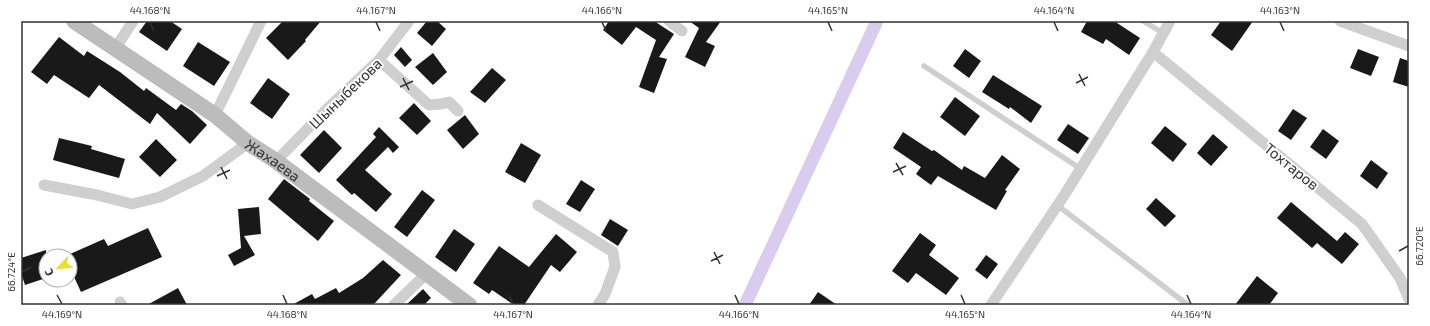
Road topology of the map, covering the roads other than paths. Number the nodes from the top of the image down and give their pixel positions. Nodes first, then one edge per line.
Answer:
1 (74, 21) edge
2 (133, 21) edge
3 (261, 21) edge
4 (409, 21) edge
5 (669, 21) edge
6 (1143, 21) edge
7 (1170, 21) edge
8 (1340, 21) edge
9 (682, 31) dead end
10 (1163, 34) junction
11 (1409, 46) edge
12 (115, 49) junction
13 (1153, 52) junction
14 (379, 60) junction
15 (924, 66) dead end
16 (458, 111) dead end
17 (215, 115) junction
18 (248, 143) junction
19 (276, 161) junction
20 (1080, 169) junction
21 (44, 185) dead end
22 (538, 205) dead end
23 (1057, 206) junction
24 (426, 274) junction
25 (1409, 299) edge
26 (394, 305) edge
27 (469, 305) edge
28 (598, 305) edge
29 (991, 305) edge
30 (1188, 305) edge

1 - 12 street, Жахаева
2 - 12 street
3 - 17 street
4 - 14 street, Шыныбекова
5 - 9 street
6 - 10 lane
7 - 10 street
8 - 11 street
10 - 13 street
12 - 17 street, Жахаева
13 - 20 street
13 - 25 street, Тохтаров
14 - 16 street
14 - 19 street, Шыныбекова
15 - 20 lane
17 - 18 street, Жахаева
18 - 19 street, Жахаева
18 - 21 street
19 - 24 street, Жахаева
20 - 23 street
22 - 28 street
23 - 29 street
23 - 30 lane
24 - 26 street
24 - 27 street, Жахаева

